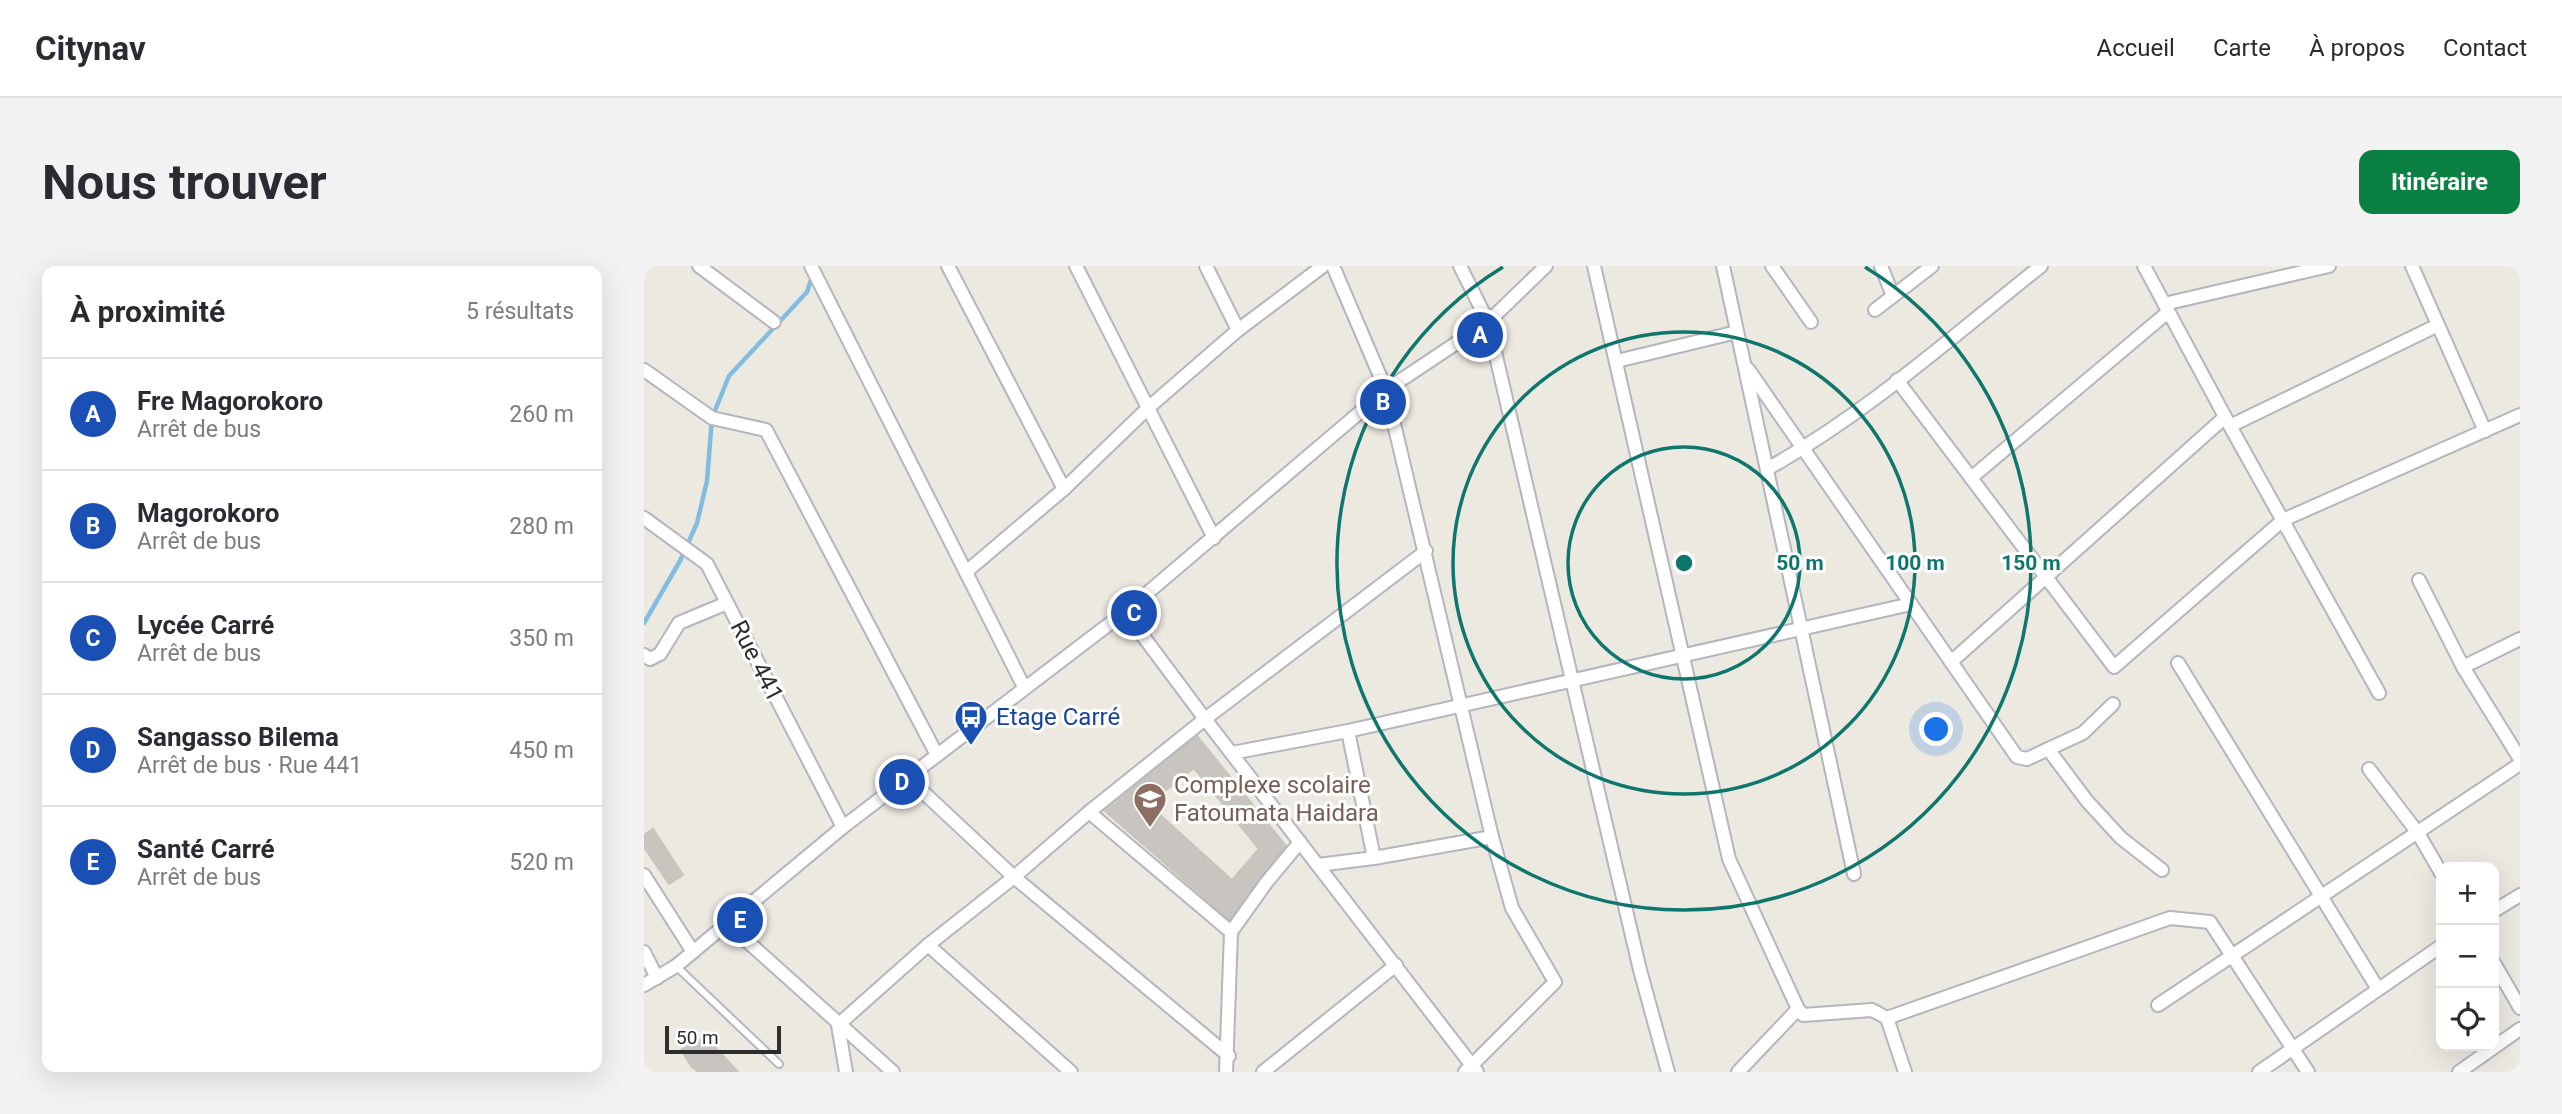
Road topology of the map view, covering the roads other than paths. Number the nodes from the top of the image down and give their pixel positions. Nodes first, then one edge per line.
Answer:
1 (699, 266) edge
2 (811, 266) edge
3 (948, 266) edge
4 (1076, 266) edge
5 (1206, 266) edge
6 (1323, 266) edge
7 (1333, 266) edge
8 (1460, 266) edge
9 (1546, 266) edge
10 (1594, 266) edge
11 (1723, 266) edge
12 (1772, 266) edge
13 (1881, 266) edge
14 (1932, 266) edge
15 (2041, 266) edge
16 (2144, 266) edge
17 (2329, 266) edge
18 (2412, 266) edge
19 (1893, 296) junction
20 (2166, 308) junction
21 (1875, 310) dead end
22 (774, 322) dead end
23 (1488, 322) junction
24 (1811, 323) dead end
25 (2438, 325) junction
26 (1238, 330) junction
27 (1737, 332) junction
28 (1617, 361) junction
29 (1744, 363) junction
30 (644, 370) edge
31 (1897, 380) junction
32 (1387, 390) junction
33 (1148, 408) junction
34 (2520, 415) edge
35 (2228, 421) junction
36 (2486, 430) junction
37 (1805, 448) junction
38 (1767, 469) junction
39 (1971, 478) junction
40 (1064, 489) junction
41 (644, 518) edge
42 (2283, 520) junction
43 (1214, 538) junction
44 (1426, 551) junction
45 (966, 572) junction
46 (2046, 577) junction
47 (2419, 580) dead end
48 (727, 603) junction
49 (1911, 604) junction
50 (1125, 612) junction
51 (1801, 629) junction
52 (2520, 639) edge
53 (644, 655) edge
54 (1683, 656) junction
55 (1951, 662) junction
56 (2178, 663) dead end
57 (2463, 667) junction
58 (1572, 680) junction
59 (1024, 687) junction
60 (2379, 693) dead end
61 (2113, 704) dead end
62 (1462, 705) junction
63 (1205, 719) junction
64 (1348, 731) junction
65 (2048, 749) junction
66 (1232, 753) junction
67 (937, 755) junction
68 (2520, 759) edge
69 (2520, 764) edge
70 (2369, 769) dead end
71 (907, 777) junction
72 (1089, 812) junction
73 (843, 827) junction
74 (2418, 832) junction
75 (1492, 837) junction
76 (1300, 842) junction
77 (1374, 858) junction
78 (2436, 864) edge
79 (1318, 865) junction
80 (2162, 870) dead end
81 (1854, 874) dead end
82 (644, 875) edge
83 (1014, 877) junction
84 (2520, 895) edge
85 (2321, 896) junction
86 (2499, 908) edge
87 (728, 924) junction
88 (1231, 932) junction
89 (928, 945) junction
90 (2436, 949) edge
91 (644, 952) edge
92 (692, 952) junction
93 (2232, 956) junction
94 (1396, 965) junction
95 (676, 966) junction
96 (2499, 972) edge
97 (657, 978) junction
98 (644, 985) edge
99 (2378, 989) junction
100 (2158, 1005) dead end
101 (2520, 1008) edge
102 (1798, 1009) junction
103 (1886, 1018) junction
104 (838, 1025) junction
105 (2520, 1029) edge
106 (2292, 1049) junction
107 (1228, 1056) junction
108 (779, 1064) dead end
109 (1472, 1070) edge
110 (846, 1072) edge
111 (892, 1072) edge
112 (1071, 1072) edge
113 (1226, 1072) edge
114 (1263, 1072) edge
115 (1668, 1072) edge
116 (1738, 1072) edge
117 (1905, 1072) edge
118 (2259, 1072) edge
119 (2308, 1072) edge
120 (2459, 1072) edge

1 - 22 street
2 - 45 street
3 - 40 street
4 - 33 street
5 - 26 street
6 - 26 street
7 - 32 street
8 - 23 street
9 - 23 street
10 - 28 street
11 - 27 street
12 - 24 street
13 - 19 street
14 - 19 street
15 - 31 street
16 - 20 street
17 - 20 street
18 - 25 street
19 - 21 street
20 - 35 street
20 - 39 street
23 - 32 street
23 - 58 street
25 - 35 street
25 - 36 street
26 - 33 street
27 - 28 street
27 - 29 street
28 - 54 street
29 - 37 street
29 - 38 street
30 - 67 street
31 - 37 street
31 - 39 street
32 - 43 street
32 - 44 street
33 - 40 street
33 - 43 street
34 - 36 street
35 - 42 street
35 - 46 street
36 - 42 street
37 - 38 street
37 - 49 street
38 - 51 street
39 - 46 street
40 - 45 street
41 - 48 street, Rue 441
42 - 46 street
42 - 60 street
43 - 50 street
44 - 62 street
44 - 63 street
45 - 59 street
46 - 55 street
47 - 57 street
48 - 53 street
48 - 73 street, Rue 441
49 - 51 street
49 - 55 street
50 - 59 street
50 - 63 street
51 - 54 street
51 - 81 street
52 - 57 street
54 - 58 street
54 - 102 street
55 - 65 street
56 - 85 street
57 - 68 street
58 - 62 street
58 - 115 street
59 - 67 street
61 - 65 street
62 - 64 street
62 - 75 street
63 - 66 street
63 - 72 street
64 - 66 street
64 - 77 street
65 - 80 street
66 - 76 street
67 - 71 street
69 - 74 street
70 - 74 street
71 - 73 street
71 - 83 street
72 - 83 street
72 - 88 street
73 - 87 street
74 - 78 street
74 - 85 street
75 - 77 street
75 - 109 street
76 - 79 street
76 - 88 street
77 - 79 street
79 - 94 street
82 - 92 street
83 - 89 street
83 - 107 street
84 - 86 street
85 - 93 street
85 - 99 street
87 - 92 street
87 - 104 street
88 - 107 street
89 - 104 street
89 - 112 street
90 - 99 street
91 - 97 street
92 - 95 street
93 - 100 street
93 - 103 street
93 - 106 street
94 - 109 street
94 - 114 street
95 - 97 street
95 - 108 lane
96 - 101 street
97 - 98 street
99 - 106 street
102 - 103 street
102 - 116 street
103 - 117 street
104 - 110 street
104 - 111 street
105 - 120 street
106 - 118 street
106 - 119 street
107 - 113 street

